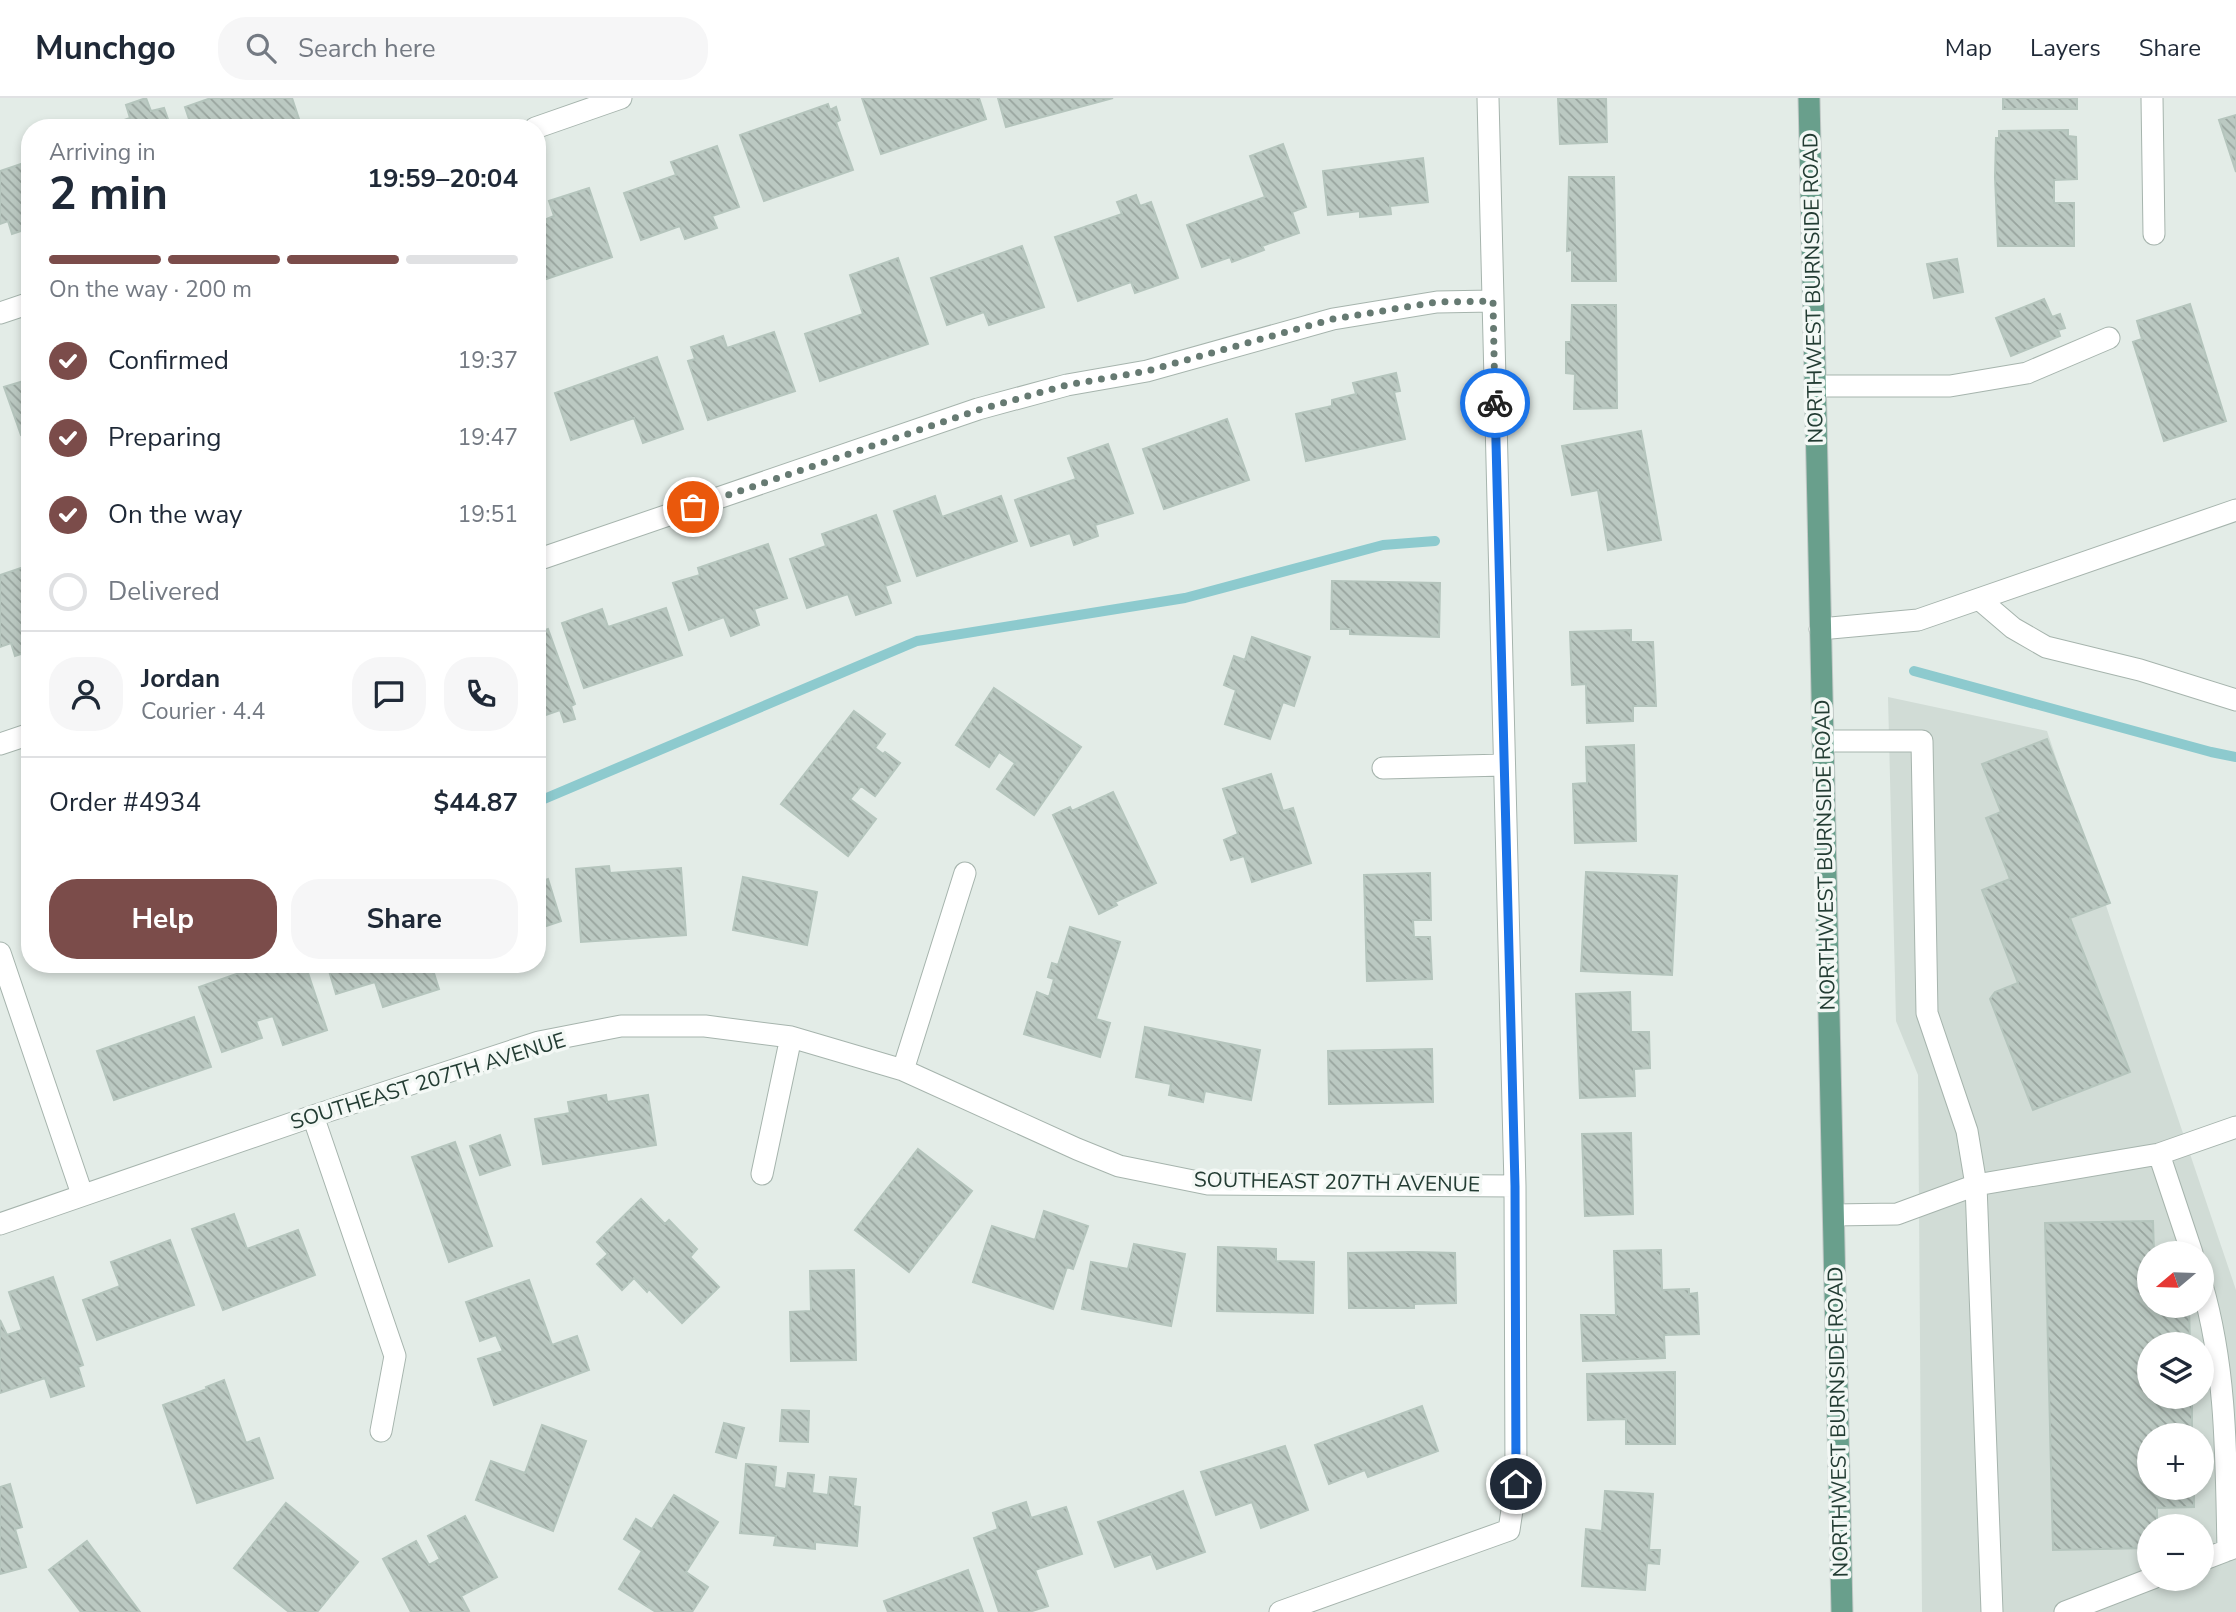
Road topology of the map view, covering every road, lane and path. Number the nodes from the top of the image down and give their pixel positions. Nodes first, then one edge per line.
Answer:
1 (621, 98) edge
2 (1488, 98) edge
3 (1809, 98) edge
4 (2152, 98) edge
5 (546, 124) edge
6 (2154, 234) dead end
7 (1493, 301) junction
8 (21, 306) edge
9 (0, 313) edge
10 (2109, 338) dead end
11 (1815, 386) junction
12 (2236, 510) edge
13 (546, 558) edge
14 (1979, 599) junction
15 (1820, 629) junction
16 (2236, 700) edge
17 (21, 737) edge
18 (1823, 741) junction
19 (0, 744) edge
20 (1504, 765) junction
21 (1383, 768) dead end
22 (965, 873) dead end
23 (0, 953) edge
24 (791, 1037) junction
25 (903, 1070) junction
26 (313, 1116) junction
27 (2236, 1127) edge
28 (2159, 1154) junction
29 (762, 1174) dead end
30 (1976, 1185) junction
31 (1515, 1186) junction
32 (82, 1194) junction
33 (1834, 1215) junction
34 (0, 1223) edge
35 (2188, 1241) edge
36 (2211, 1318) edge
37 (2227, 1366) edge
38 (381, 1432) dead end
39 (2232, 1548) edge
40 (2214, 1555) edge
41 (2137, 1584) edge
42 (1280, 1612) edge
43 (1842, 1612) edge
44 (1992, 1612) edge
45 (2065, 1612) edge

1 - 5 street
2 - 7 street
3 - 11 main road, NORTHWEST BURNSIDE ROAD
4 - 6 street
7 - 13 street
7 - 20 street
8 - 9 street
10 - 11 street
11 - 15 main road, NORTHWEST BURNSIDE ROAD
12 - 14 street
14 - 15 street
14 - 16 street
15 - 18 main road, NORTHWEST BURNSIDE ROAD
17 - 19 street
18 - 30 street
18 - 33 main road, NORTHWEST BURNSIDE ROAD
20 - 21 street
20 - 31 street
22 - 25 street
23 - 32 street
24 - 25 street, SOUTHEAST 207TH AVENUE
24 - 26 street, SOUTHEAST 207TH AVENUE
24 - 29 street
25 - 31 street, SOUTHEAST 207TH AVENUE
26 - 32 street, SOUTHEAST 207TH AVENUE
26 - 38 street
27 - 28 street
28 - 30 street
28 - 35 street
30 - 33 street
30 - 44 street
31 - 42 street
32 - 34 street, SOUTHEAST 207TH AVENUE
33 - 43 main road, NORTHWEST BURNSIDE ROAD
36 - 37 street
37 - 39 street
39 - 40 street
41 - 45 street

